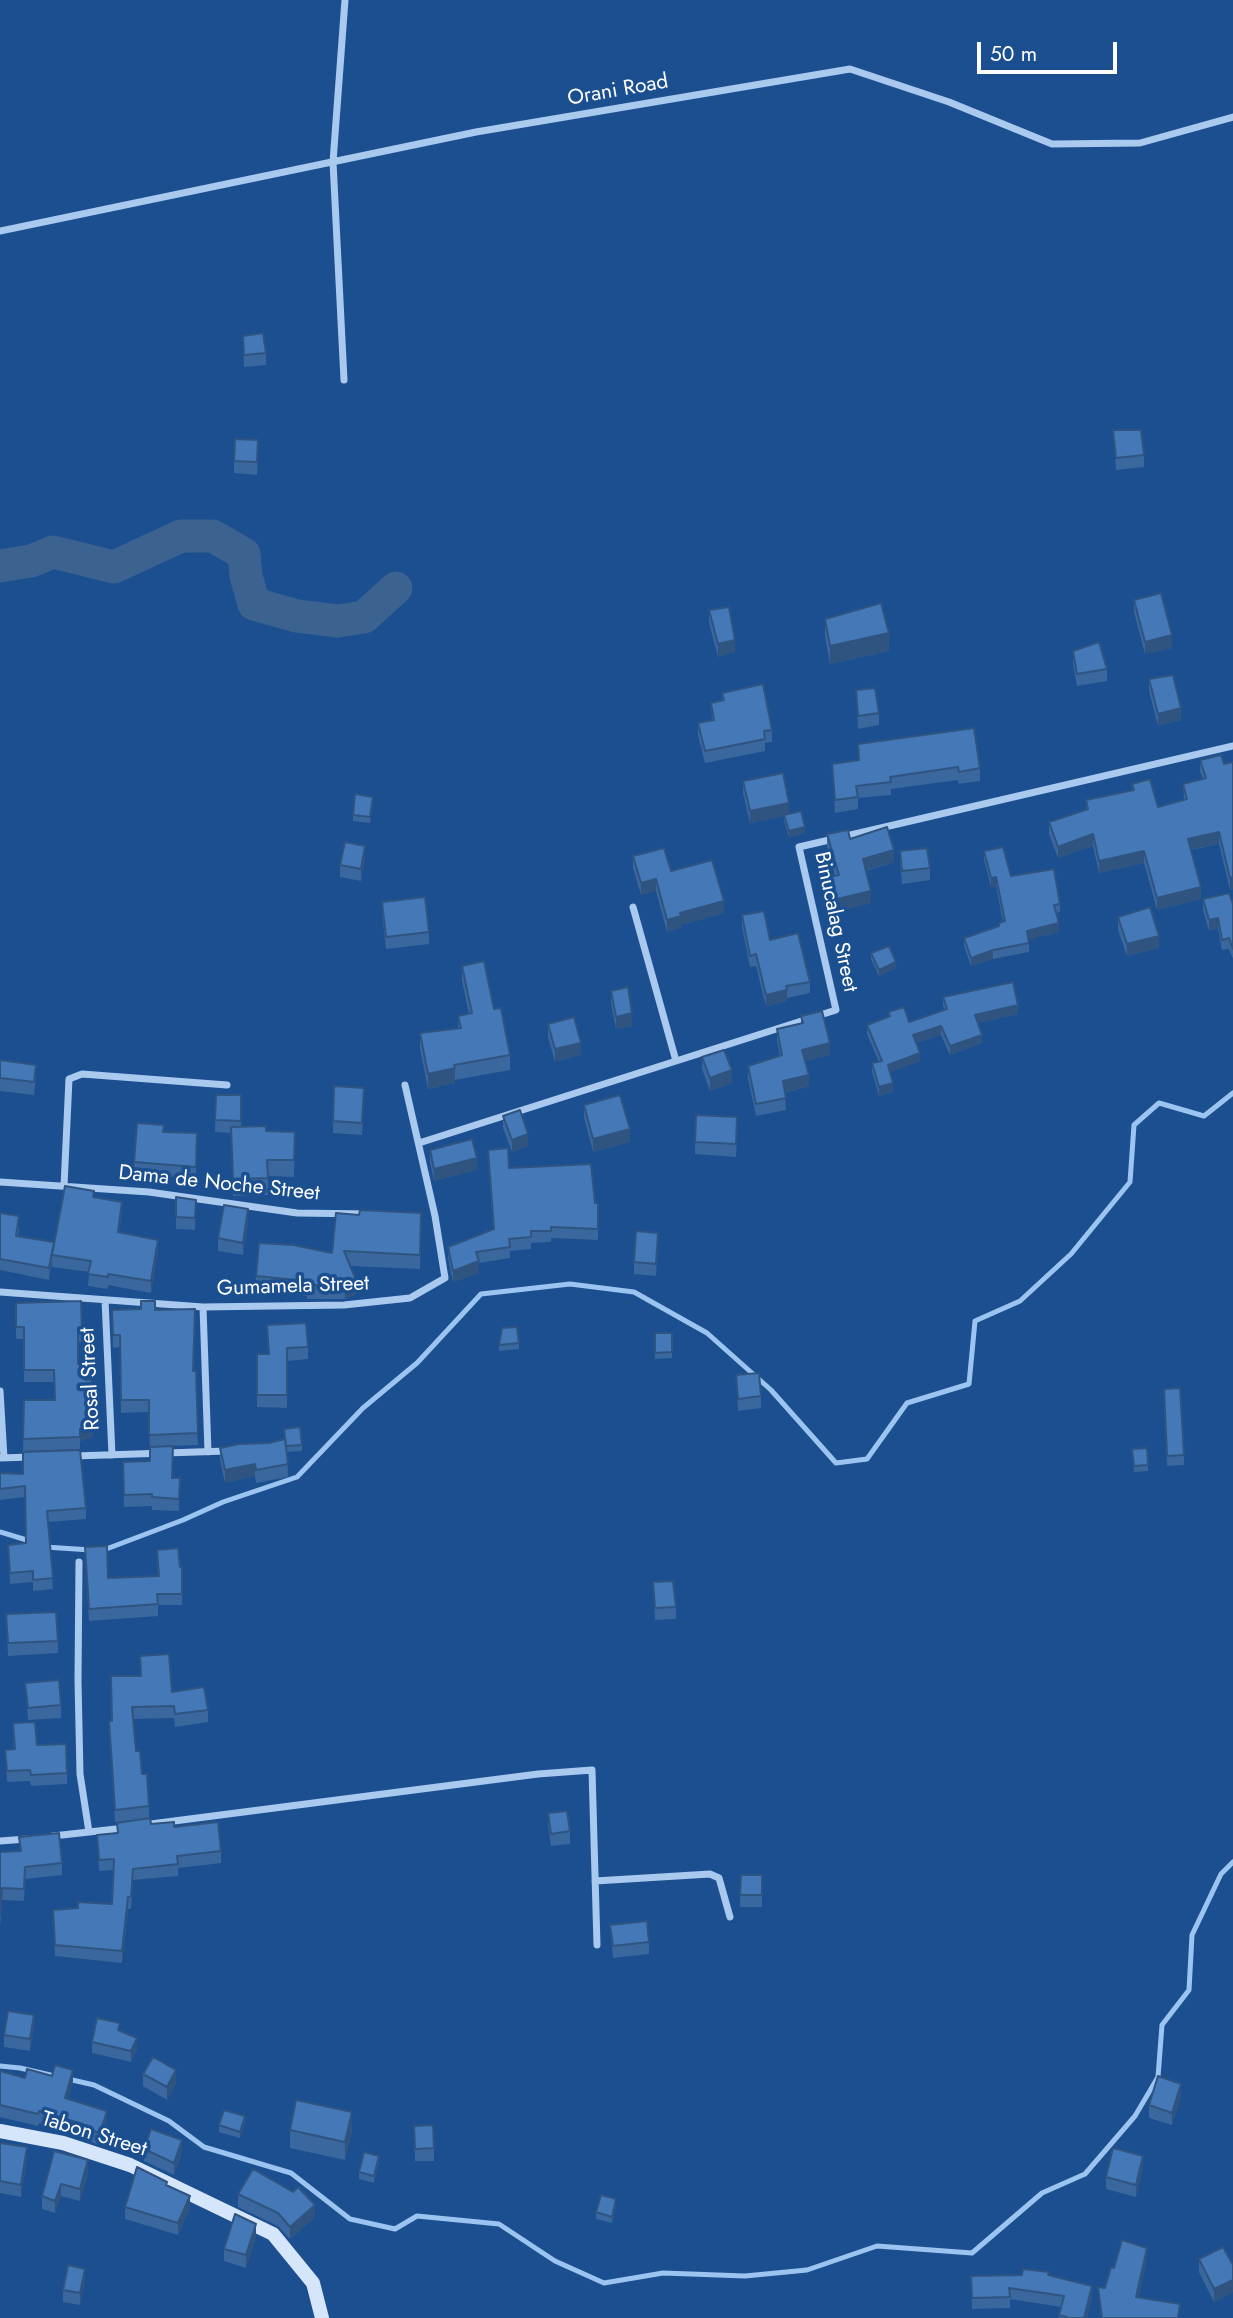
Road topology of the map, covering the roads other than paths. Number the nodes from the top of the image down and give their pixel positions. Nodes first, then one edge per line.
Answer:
1 (345, 0) edge
2 (1233, 117) edge
3 (333, 162) junction
4 (0, 231) edge
5 (344, 380) dead end
6 (1233, 746) edge
7 (633, 907) dead end
8 (676, 1061) junction
9 (227, 1085) dead end
10 (405, 1085) dead end
11 (419, 1143) junction
12 (0, 1182) edge
13 (64, 1186) junction
14 (380, 1215) edge
15 (421, 1216) edge
16 (435, 1216) junction
17 (0, 1292) edge
18 (105, 1300) junction
19 (203, 1307) junction
20 (0, 1391) edge
21 (241, 1450) edge
22 (208, 1452) junction
23 (112, 1455) junction
24 (45, 1457) edge
25 (58, 1457) edge
26 (2, 1458) edge
27 (79, 1562) dead end
28 (89, 1832) junction
29 (0, 1841) edge
30 (595, 1881) junction
31 (730, 1917) dead end
32 (597, 1945) dead end
33 (0, 2131) edge
34 (322, 2318) edge

1 - 3 street
2 - 3 street, Orani Road
3 - 4 street, Orani Road
3 - 5 street
6 - 8 street, Binucalag Street
7 - 8 street
8 - 11 street, Binucalag Street
9 - 13 street
10 - 11 street, Gumamela Street
11 - 16 street, Gumamela Street
12 - 13 street, Dama de Noche Street
13 - 14 street, Dama de Noche Street
15 - 16 street
16 - 19 street, Gumamela Street
17 - 18 street, Gumamela Street
18 - 19 street, Gumamela Street
18 - 23 street, Rosal Street
19 - 22 street
20 - 26 street
21 - 22 street
22 - 23 street
23 - 25 street
24 - 26 street
27 - 28 street
28 - 29 street
28 - 30 street
30 - 31 street
30 - 32 street
33 - 34 street, Tabon Street

